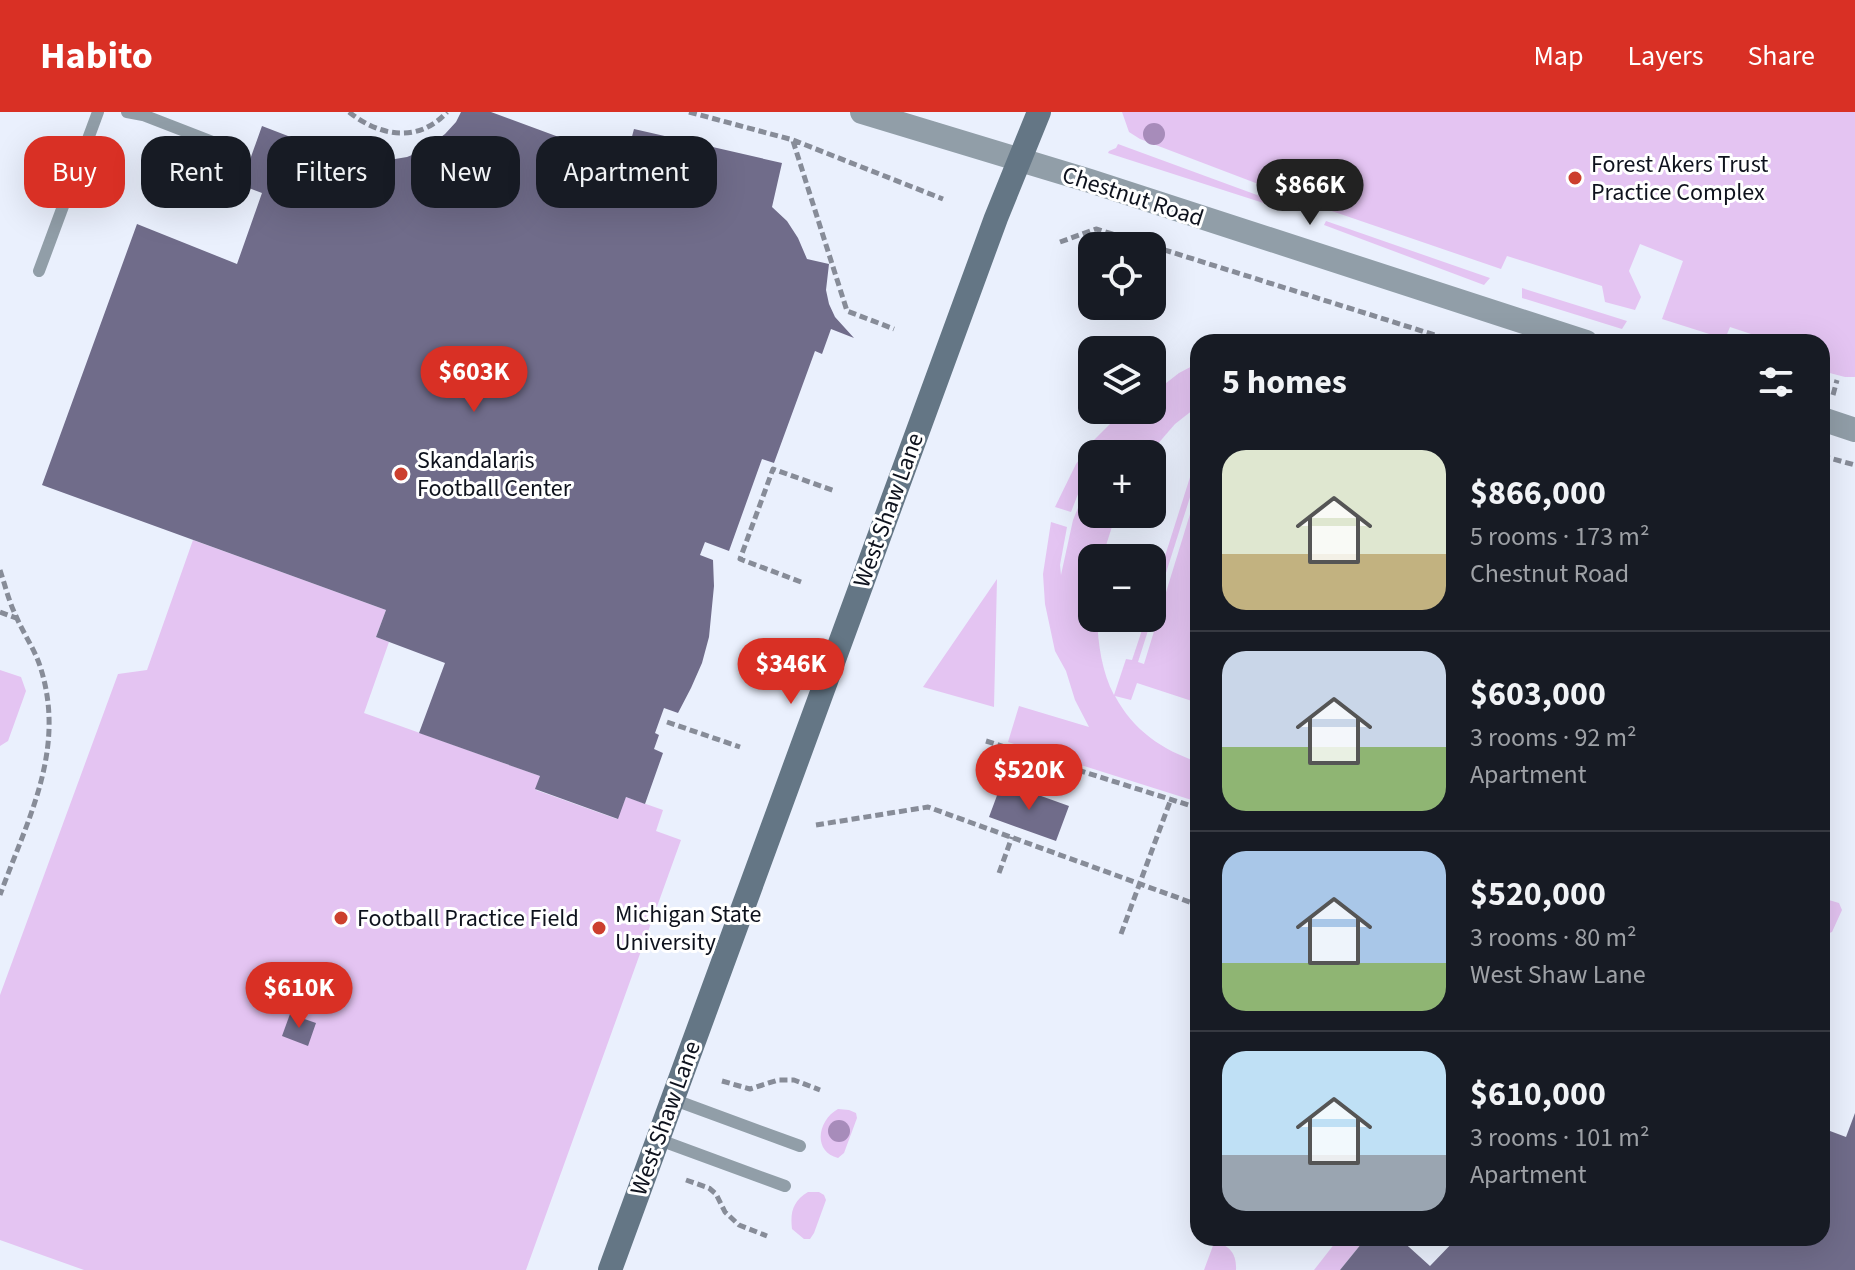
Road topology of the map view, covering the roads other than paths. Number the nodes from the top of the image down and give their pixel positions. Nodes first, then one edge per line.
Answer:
1 (98, 112) edge
2 (127, 112) edge
3 (862, 112) edge
4 (1039, 112) edge
5 (197, 136) edge
6 (1019, 160) junction
7 (39, 271) dead end
8 (1561, 334) edge
9 (1830, 422) edge
10 (1855, 430) edge
11 (672, 1099) junction
12 (657, 1139) junction
13 (800, 1146) dead end
14 (785, 1186) dead end
15 (610, 1270) edge

1 - 7 lane
2 - 5 lane
3 - 6 street, Chestnut Road
4 - 6 street, West Shaw Lane
6 - 8 street, Chestnut Road
6 - 11 street, West Shaw Lane
9 - 10 street
11 - 12 street, West Shaw Lane
11 - 13 lane
12 - 14 lane
12 - 15 street, West Shaw Lane

